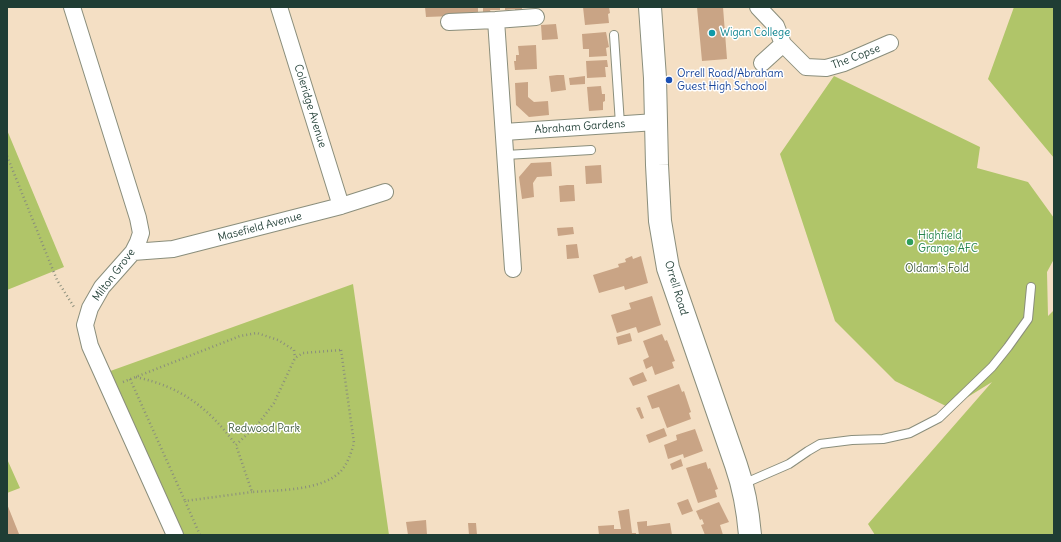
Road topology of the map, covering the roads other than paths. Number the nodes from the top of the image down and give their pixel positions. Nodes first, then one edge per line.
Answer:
1 (72, 7) edge
2 (279, 7) edge
3 (650, 7) edge
4 (758, 7) edge
5 (536, 17) dead end
6 (496, 20) junction
7 (449, 22) dead end
8 (614, 35) dead end
9 (890, 43) dead end
10 (783, 44) junction
11 (762, 63) dead end
12 (656, 122) junction
13 (620, 124) junction
14 (504, 132) junction
15 (591, 150) dead end
16 (506, 155) junction
17 (385, 192) dead end
18 (341, 206) junction
19 (133, 252) junction
20 (513, 269) dead end
21 (1031, 287) dead end
22 (742, 484) junction
23 (175, 535) edge
24 (750, 535) edge

1 - 19 street, Milton Grove
2 - 18 street, Coleridge Avenue
3 - 12 highway, Orrell Road
4 - 10 street, The Copse
5 - 6 street
6 - 7 street
6 - 14 street
8 - 13 lane
9 - 10 street, The Copse
10 - 11 street
12 - 13 street, Abraham Gardens
12 - 22 highway, Orrell Road
13 - 14 street, Abraham Gardens
14 - 16 street
15 - 16 lane
16 - 20 street
17 - 18 street, Masefield Avenue
18 - 19 street, Masefield Avenue
19 - 23 street, Milton Grove
21 - 22 lane
22 - 24 highway, Orrell Road

